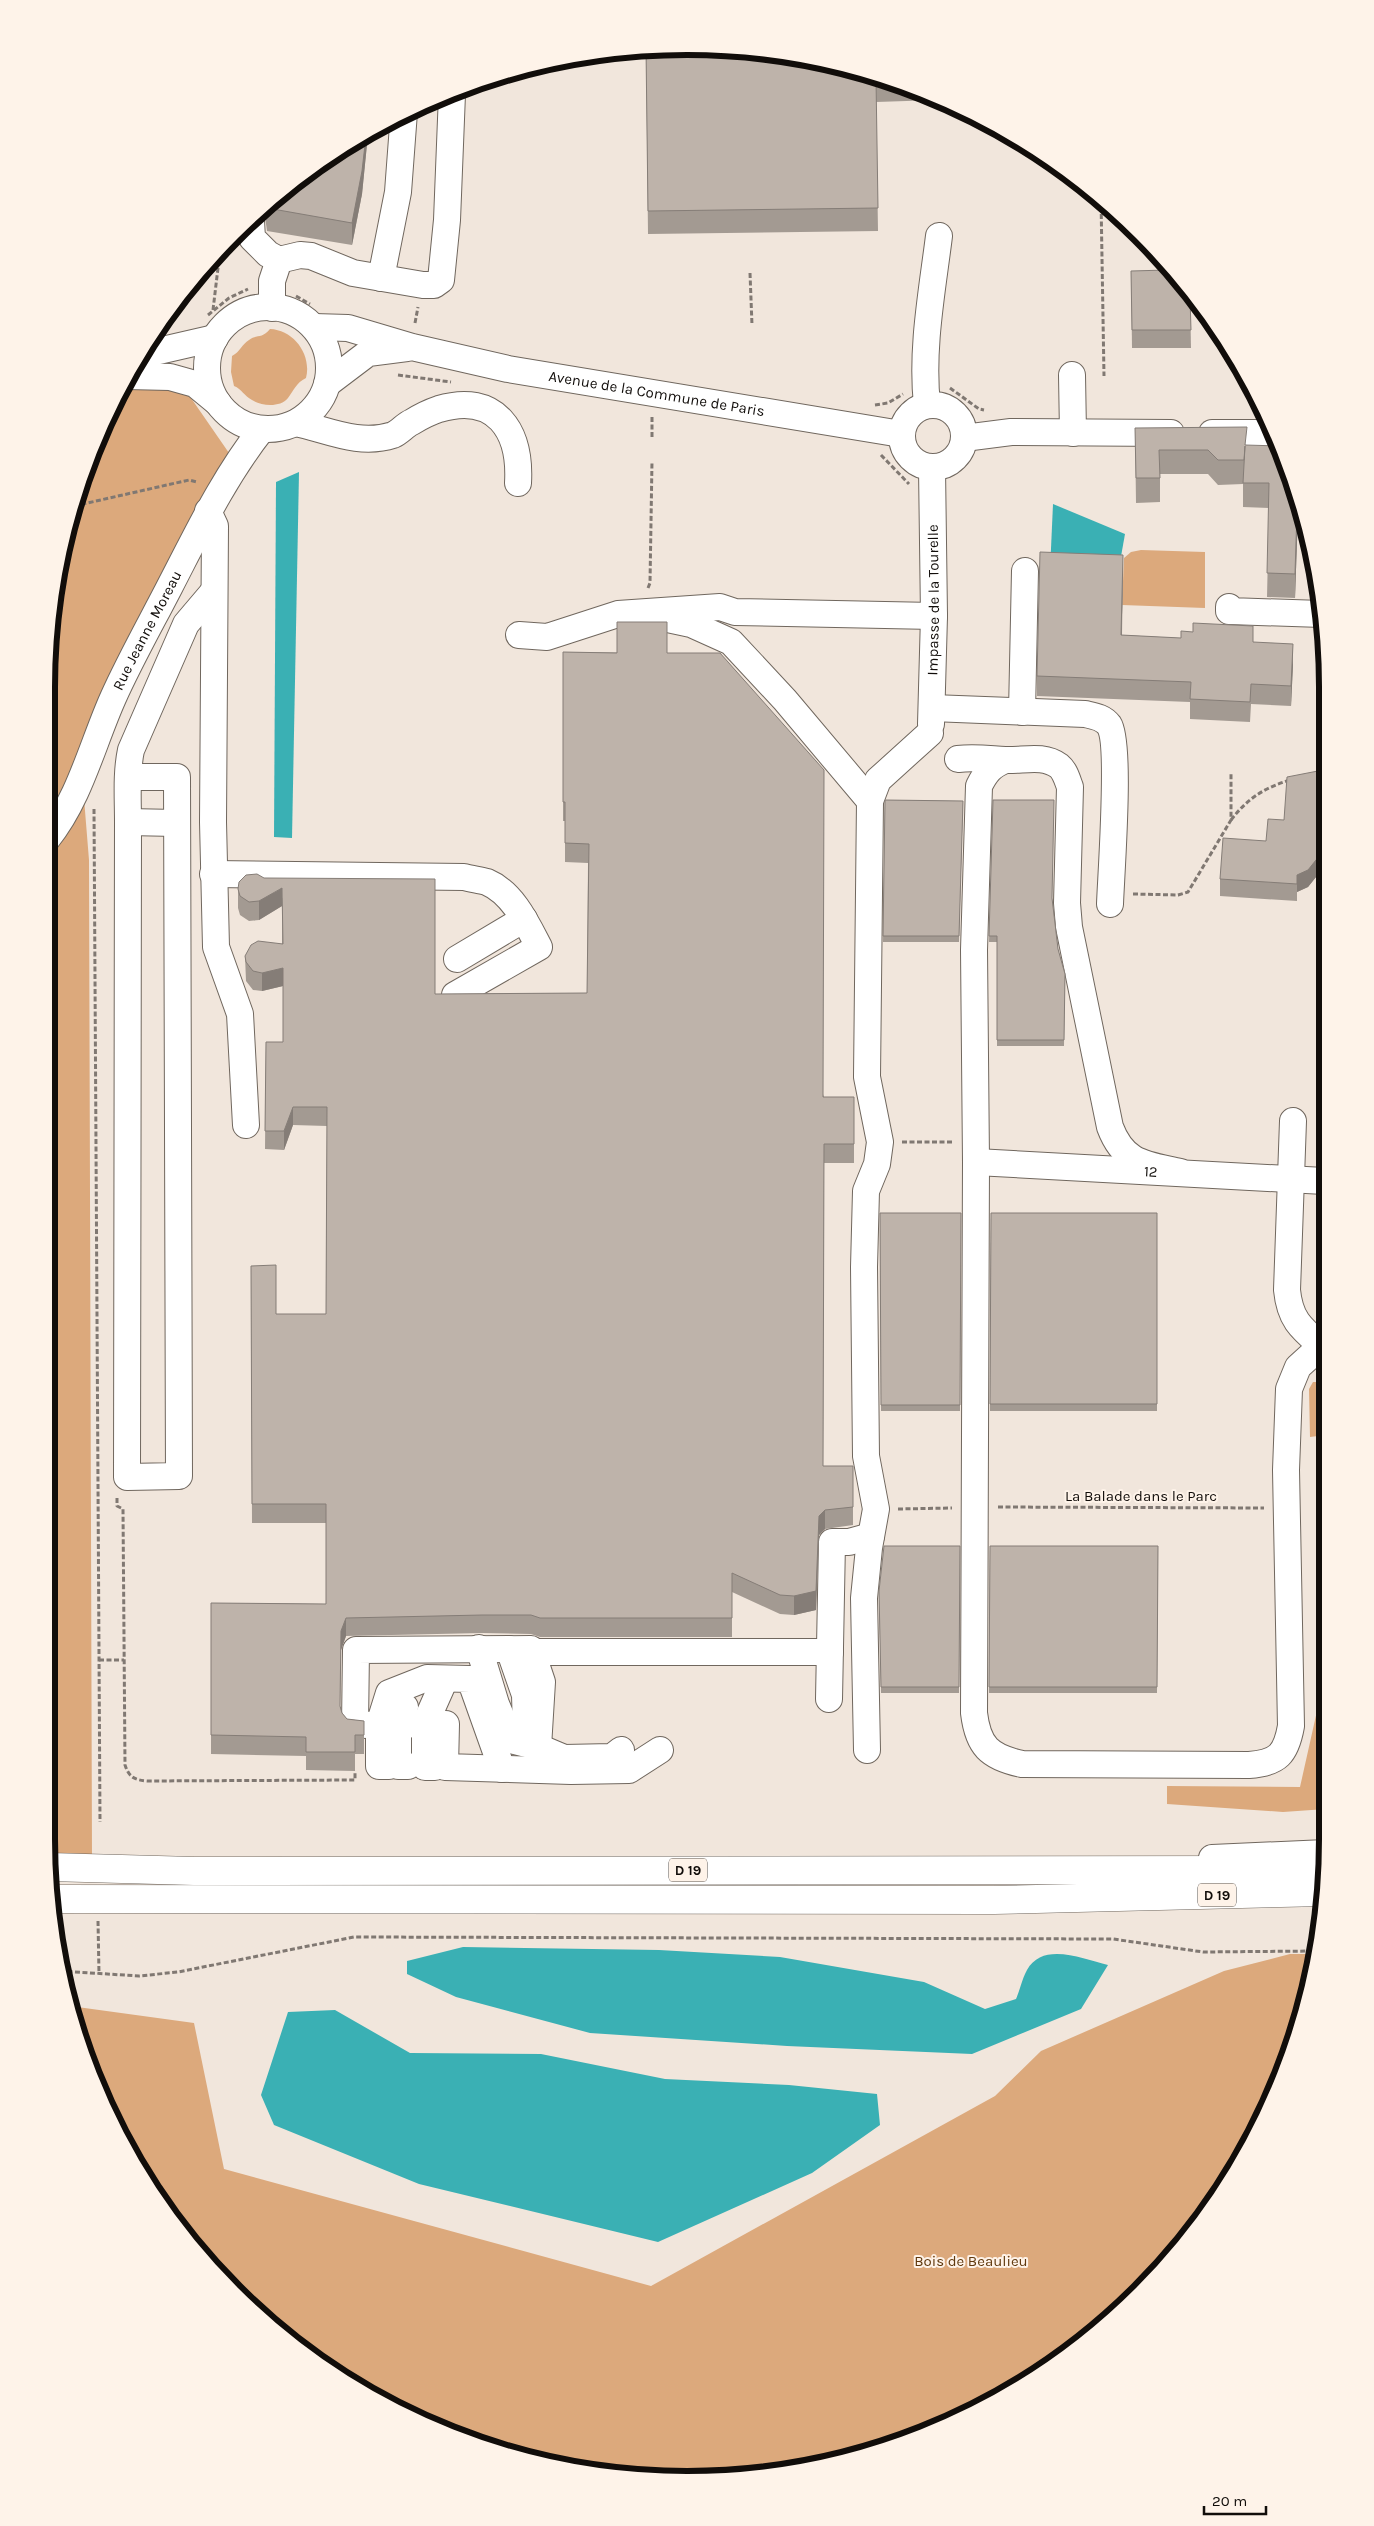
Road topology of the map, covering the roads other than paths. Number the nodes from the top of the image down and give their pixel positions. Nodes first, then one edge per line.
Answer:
1 (452, 101) edge
2 (403, 122) edge
3 (252, 229) edge
4 (940, 236) dead end
5 (279, 260) junction
6 (381, 278) junction
7 (272, 299) junction
8 (315, 318) junction
9 (209, 329) junction
10 (417, 332) junction
11 (153, 350) edge
12 (137, 376) edge
13 (1072, 376) dead end
14 (327, 384) junction
15 (926, 396) junction
16 (218, 403) junction
17 (296, 423) junction
18 (262, 429) junction
19 (1074, 433) junction
20 (1266, 433) edge
21 (901, 434) junction
22 (964, 438) junction
23 (932, 468) junction
24 (518, 483) dead end
25 (208, 511) junction
26 (1025, 571) dead end
27 (214, 591) junction
28 (644, 605) junction
29 (1229, 607) dead end
30 (1315, 614) edge
31 (934, 616) junction
32 (519, 635) dead end
33 (1022, 712) junction
34 (931, 720) junction
35 (958, 759) junction
36 (1005, 760) junction
37 (128, 777) junction
38 (978, 800) junction
39 (870, 801) junction
40 (128, 822) junction
41 (176, 822) junction
42 (55, 830) edge
43 (213, 874) junction
44 (1110, 899) road end
45 (524, 919) junction
46 (457, 959) dead end
47 (455, 995) edge
48 (1293, 1120) dead end
49 (246, 1125) dead end
50 (976, 1162) junction
51 (1180, 1172) junction
52 (1290, 1180) junction
53 (1319, 1180) edge
54 (1319, 1344) edge
55 (1319, 1353) edge
56 (871, 1536) junction
57 (505, 1649) junction
58 (830, 1652) junction
59 (429, 1681) junction
60 (830, 1699) dead end
61 (405, 1724) junction
62 (527, 1744) junction
63 (621, 1750) dead end
64 (660, 1750) dead end
65 (867, 1750) dead end
66 (406, 1767) junction
67 (502, 1769) junction
68 (1319, 1853) edge
69 (56, 1867) edge
70 (1318, 1870) edge
71 (946, 1871) junction
72 (1317, 1892) edge
73 (58, 1899) edge

1 - 6 street
2 - 6 street
3 - 5 street
4 - 15 street
5 - 6 street
5 - 7 street
7 - 8 street
7 - 9 street
8 - 10 street, Avenue de la Commune de Paris
8 - 14 street
9 - 11 street
9 - 16 street
10 - 14 street, Avenue de la Commune de Paris
10 - 21 street, Avenue de la Commune de Paris
12 - 16 street
13 - 19 street
14 - 17 street
15 - 21 street
15 - 22 street
16 - 18 street
17 - 18 street
17 - 24 street
18 - 25 street, Rue Jeanne Moreau
19 - 20 street
19 - 22 street
21 - 23 street
22 - 23 street
23 - 31 street, Impasse de la Tourelle
25 - 27 street
25 - 42 street, Rue Jeanne Moreau
26 - 33 street
27 - 37 street
27 - 43 street
28 - 31 street
28 - 32 street
28 - 39 street
29 - 30 street
31 - 34 street, Impasse de la Tourelle
33 - 34 street
33 - 44 street
34 - 35 street
34 - 39 street
35 - 36 street
35 - 38 street
36 - 38 street
36 - 51 street
37 - 40 street
37 - 41 street
38 - 50 street
39 - 56 street
40 - 41 street
40 - 41 street
43 - 45 street
43 - 49 street
45 - 46 street
45 - 47 street
48 - 52 street
50 - 51 street, 12
50 - 55 street
51 - 52 street, 12
52 - 53 street, 12
52 - 54 street
56 - 58 street
56 - 65 street
57 - 58 street
57 - 61 street
57 - 62 street
57 - 62 street
58 - 60 street
59 - 61 street
59 - 61 street
59 - 67 street
61 - 66 street
61 - 66 street
61 - 66 street
62 - 63 street
64 - 67 street
66 - 67 street
68 - 71 street
69 - 71 main road, D 19
70 - 71 main road, D 19
72 - 73 main road, D 19

